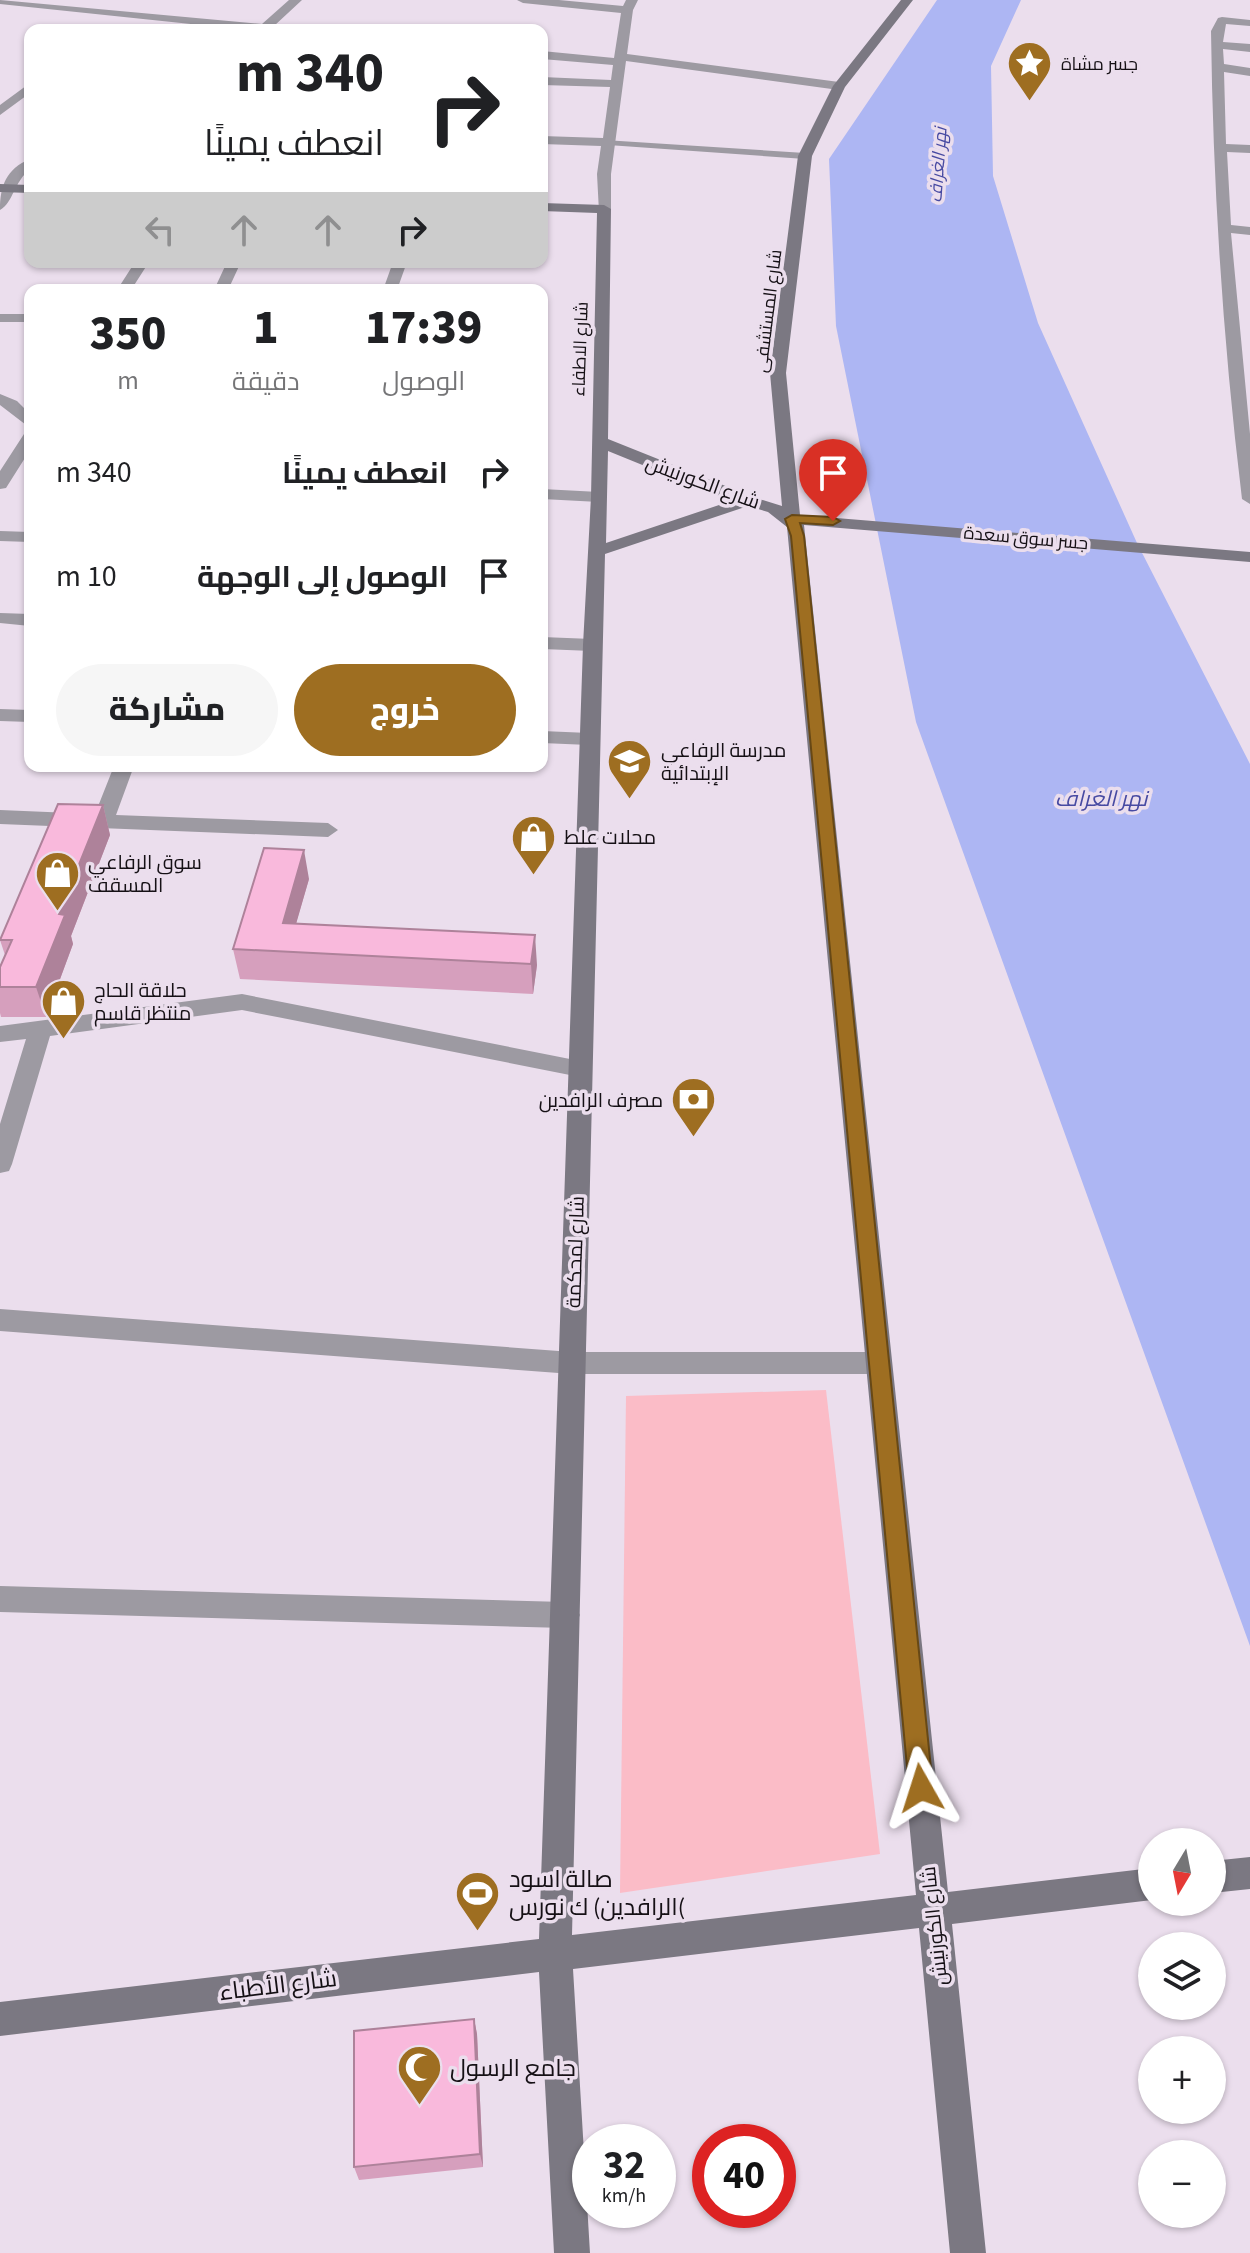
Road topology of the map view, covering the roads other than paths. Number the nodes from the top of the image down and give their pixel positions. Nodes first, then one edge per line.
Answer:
1 (296, 0) edge
2 (523, 0) edge
3 (907, 0) edge
4 (5, 3) edge
5 (630, 5) edge
6 (123, 13) junction
7 (1250, 23) edge
8 (109, 24) edge
9 (227, 24) edge
10 (269, 24) edge
11 (1218, 45) junction
12 (1250, 48) edge
13 (548, 55) edge
14 (620, 60) junction
15 (1218, 67) junction
16 (1250, 72) edge
17 (548, 81) edge
18 (616, 84) junction
19 (839, 86) junction
20 (24, 90) edge
21 (0, 91) edge
22 (24, 92) edge
23 (0, 111) edge
24 (548, 140) edge
25 (608, 142) junction
26 (1219, 148) junction
27 (1250, 149) edge
28 (805, 156) junction
29 (24, 168) edge
30 (4, 188) edge
31 (24, 189) edge
32 (0, 206) edge
33 (548, 207) edge
34 (604, 209) junction
35 (1224, 228) junction
36 (1250, 231) edge
37 (1229, 309) junction
38 (1250, 310) edge
39 (0, 318) edge
40 (24, 318) edge
41 (1232, 351) junction
42 (1250, 353) edge
43 (1242, 387) edge
44 (0, 399) edge
45 (24, 417) edge
46 (1246, 436) edge
47 (598, 441) junction
48 (15, 460) edge
49 (0, 484) edge
50 (548, 494) edge
51 (599, 497) junction
52 (1250, 499) edge
53 (747, 501) junction
54 (792, 519) junction
55 (0, 536) edge
56 (24, 537) edge
57 (595, 552) junction
58 (1250, 557) edge
59 (0, 618) edge
60 (24, 620) edge
61 (548, 643) edge
62 (592, 645) junction
63 (0, 715) edge
64 (24, 716) edge
65 (548, 737) edge
66 (589, 739) junction
67 (122, 772) edge
68 (0, 817) edge
69 (103, 821) junction
70 (328, 830) dead end
71 (41, 1027) junction
72 (0, 1034) edge
73 (580, 1069) junction
74 (0, 1164) edge
75 (0, 1320) edge
76 (572, 1363) junction
77 (879, 1363) junction
78 (0, 1599) edge
79 (565, 1615) junction
80 (1250, 1873) edge
81 (1226, 1876) edge
82 (1138, 1886) edge
83 (933, 1909) junction
84 (555, 1952) junction
85 (0, 2019) edge
86 (572, 2253) edge
87 (968, 2253) edge

1 - 10 street
2 - 5 street
3 - 19 street, شارع المستشفى
4 - 6 street
5 - 14 street
6 - 8 street
6 - 9 street
7 - 11 street
11 - 12 street
11 - 15 street
13 - 14 street
14 - 18 street
14 - 19 street
15 - 16 street
15 - 26 street
17 - 18 street
18 - 25 street
19 - 28 street, شارع المستشفى
20 - 21 street
22 - 23 street
24 - 25 street
25 - 28 lane
25 - 34 street
26 - 27 street
26 - 35 street
28 - 54 street, شارع المستشفى
29 - 30 street
30 - 31 street
30 - 32 street
33 - 34 street
34 - 47 street, شارع الاطفاء
35 - 36 street
35 - 37 street
37 - 38 street
37 - 41 street
39 - 40 street
41 - 42 street
41 - 43 street
43 - 46 street
44 - 45 street
46 - 52 street
47 - 51 street, شارع الاطفاء
47 - 53 street, شارع الكورنيش
48 - 49 street
50 - 51 street
51 - 57 street, شارع الاطفاء
53 - 54 street, شارع الكورنيش
53 - 57 street
54 - 58 street, جسر سوق سعدة
54 - 77 street, شارع الكورنيش
55 - 56 street
57 - 62 street, شارع لمحكمة
59 - 60 street
61 - 62 street
62 - 66 street, شارع لمحكمة
63 - 64 street
65 - 66 street
66 - 73 street, شارع لمحكمة
67 - 69 street
68 - 69 street
69 - 70 street
71 - 72 street
71 - 73 street
71 - 74 street
73 - 76 street, شارع لمحكمة
75 - 76 street
76 - 77 street
76 - 79 street, شارع لمحكمة
77 - 83 street, شارع الكورنيش
78 - 79 street
79 - 84 street, شارع لمحكمة
80 - 81 street
82 - 83 street, شارع الأطباء
83 - 84 street, شارع الأطباء
83 - 87 street, شارع الكورنيش
84 - 85 street, شارع الأطباء
84 - 86 street, شارع لمحكمة

